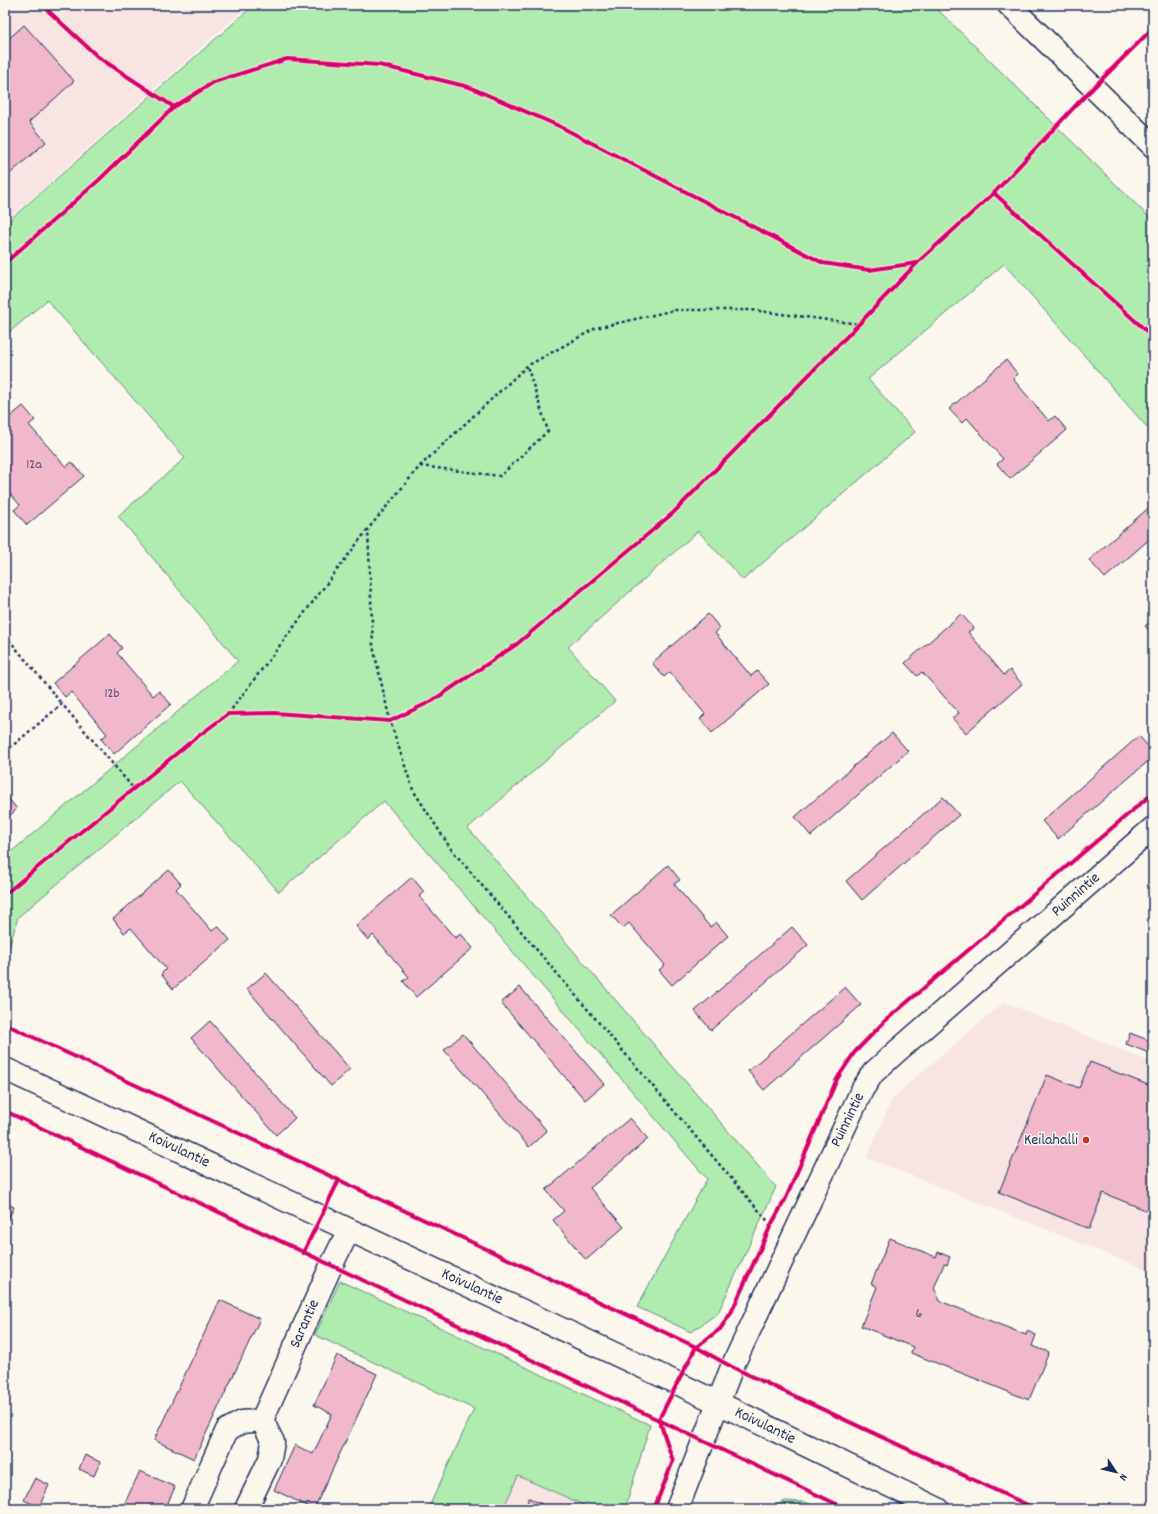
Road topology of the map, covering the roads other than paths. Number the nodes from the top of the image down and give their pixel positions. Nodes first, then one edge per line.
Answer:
1 (1009, 5) edge
2 (1153, 146) edge
3 (1153, 828) edge
4 (5, 1069) edge
5 (349, 1230) junction
6 (718, 1403) junction
7 (262, 1420) junction
8 (192, 1509) edge
9 (246, 1509) edge
10 (676, 1509) edge
11 (938, 1509) edge

1 - 2 street
3 - 6 street, Puinnintie
4 - 5 street, Koivulantie
5 - 6 street, Koivulantie
5 - 7 street, Sarantie
6 - 10 street, Puinnintie
6 - 11 street, Koivulantie
7 - 8 street
7 - 9 street

